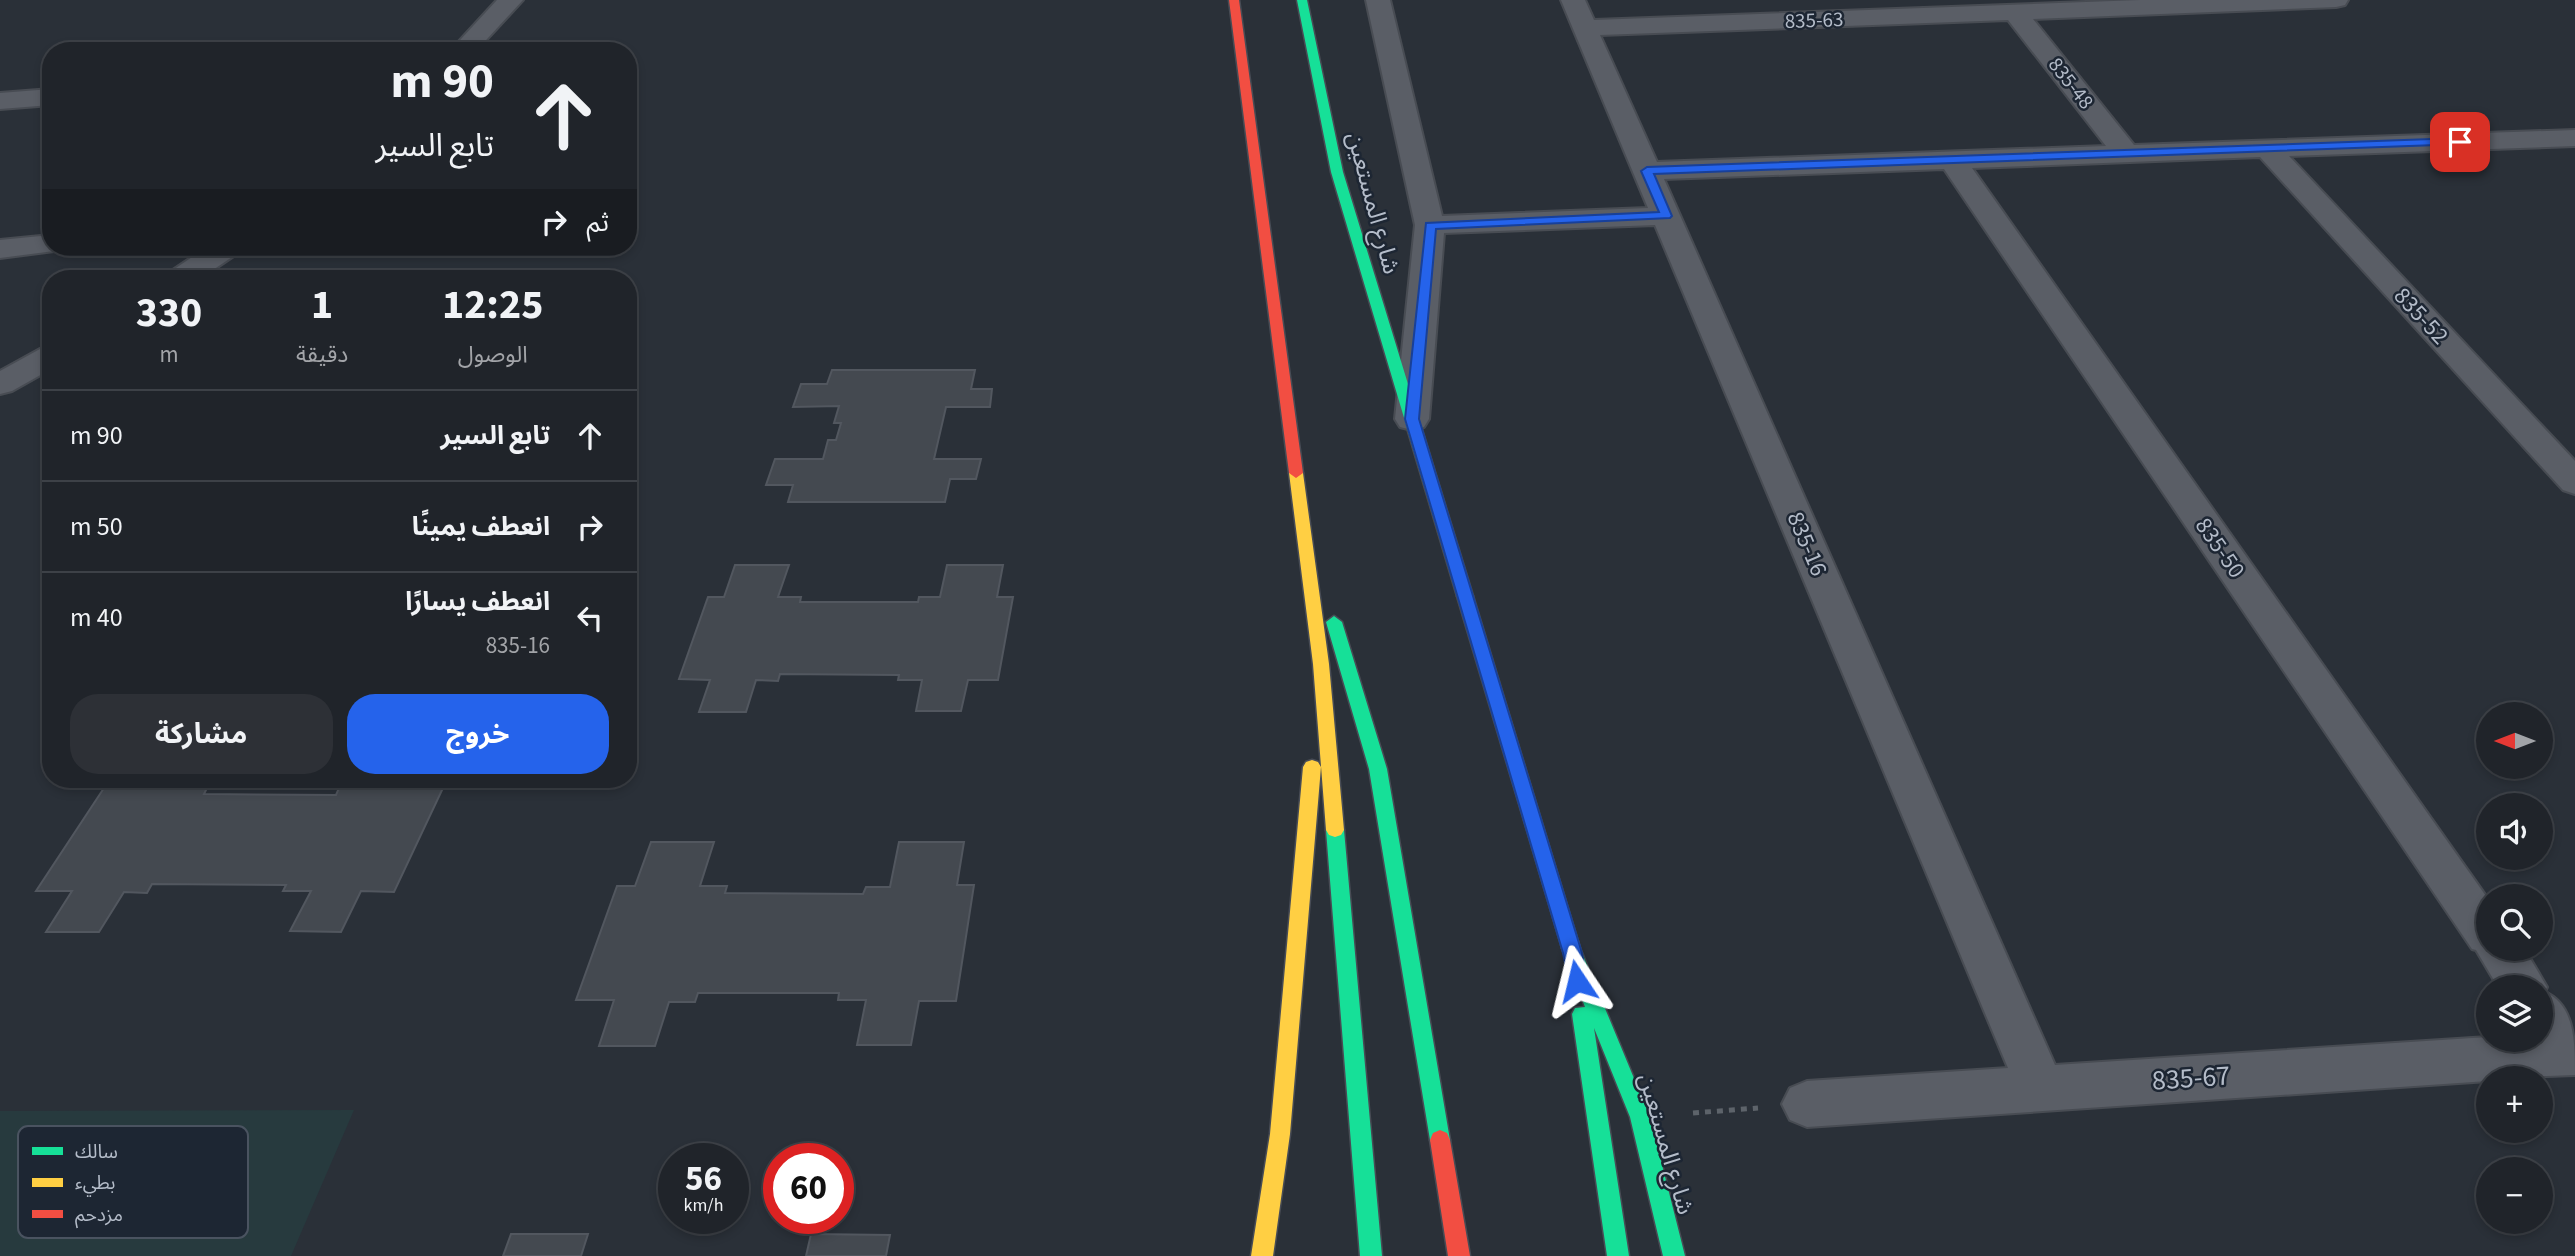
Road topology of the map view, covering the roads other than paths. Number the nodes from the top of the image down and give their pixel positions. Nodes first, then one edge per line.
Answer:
1 (511, 0) edge
2 (1234, 0) edge
3 (1302, 0) edge
4 (1378, 0) edge
5 (2336, 0) edge
6 (2268, 1) edge
7 (2015, 12) junction
8 (1579, 14) edge
9 (471, 42) edge
10 (42, 98) edge
11 (0, 101) edge
12 (2575, 138) edge
13 (2542, 139) junction
14 (2267, 149) junction
15 (2126, 154) junction
16 (1952, 160) junction
17 (2575, 166) edge
18 (1647, 171) junction
19 (1666, 216) junction
20 (1430, 225) junction
21 (42, 245) edge
22 (0, 249) edge
23 (214, 256) edge
24 (193, 270) edge
25 (42, 361) edge
26 (0, 384) edge
27 (1412, 419) junction
28 (2575, 482) edge
29 (1301, 513) junction
30 (1321, 664) junction
31 (2476, 918) edge
32 (1573, 953) junction
33 (2553, 1027) edge
34 (2572, 1053) edge
35 (2041, 1087) junction
36 (1807, 1104) road end
37 (1262, 1256) edge
38 (1371, 1256) edge
39 (1459, 1256) edge
40 (1618, 1256) edge
41 (1674, 1256) edge

1 - 9 street
2 - 29 main road
3 - 27 main road, شارع المستعين
4 - 20 street
5 - 6 street, 835-63
6 - 7 street, 835-63
7 - 8 street, 835-63
7 - 15 street, 835-48
8 - 18 street, 835-16
10 - 11 street
12 - 13 street
13 - 14 street
13 - 17 street
14 - 15 street
14 - 28 street, 835-52
15 - 16 street
16 - 18 street
16 - 31 street, 835-50
18 - 19 street, 835-16
19 - 20 street
19 - 35 street, 835-16
20 - 27 street
21 - 22 street
23 - 24 street
25 - 26 street
27 - 32 main road, شارع المستعين
29 - 30 main road
29 - 39 main road
30 - 37 main road
30 - 38 main road
32 - 40 main road
32 - 41 main road, شارع المستعين
33 - 34 street
34 - 35 street, 835-67
35 - 36 street, 835-67

